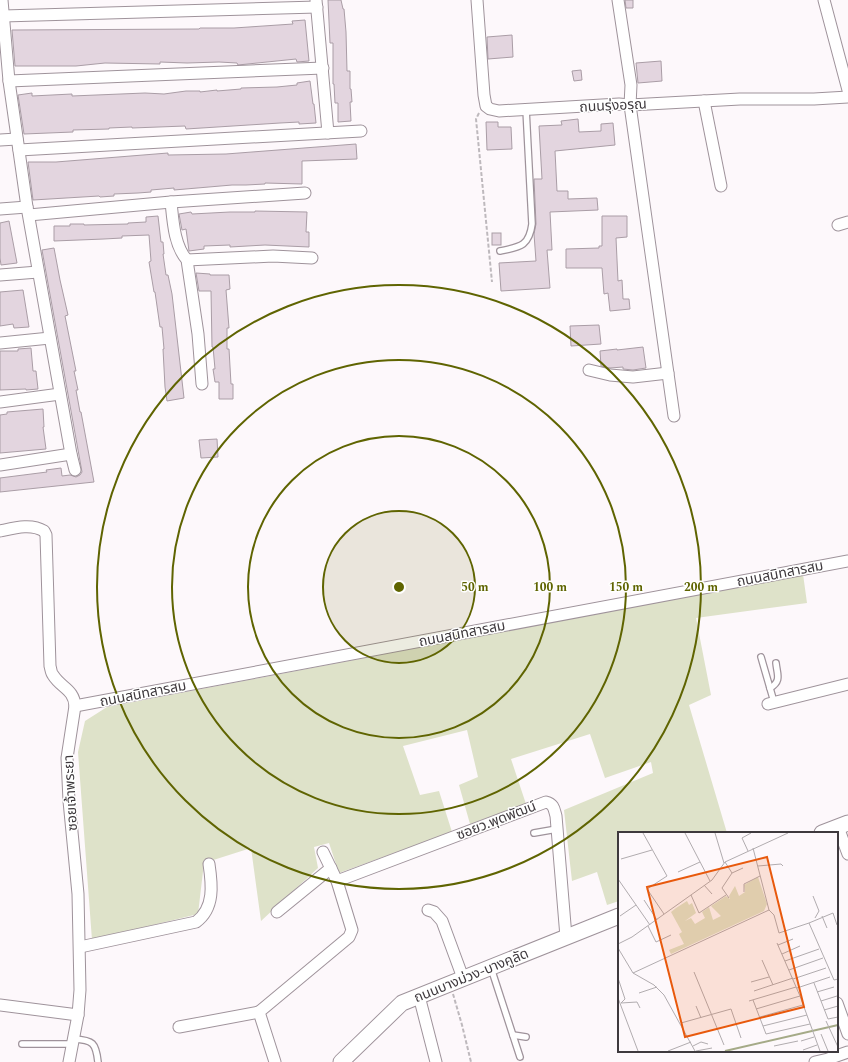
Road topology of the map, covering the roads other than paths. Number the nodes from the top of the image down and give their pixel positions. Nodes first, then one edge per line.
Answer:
1 (2, 0) edge
2 (477, 0) edge
3 (618, 0) edge
4 (824, 0) edge
5 (316, 3) edge
6 (3, 16) junction
7 (323, 68) junction
8 (9, 81) junction
9 (847, 87) edge
10 (848, 97) edge
11 (704, 101) junction
12 (630, 105) junction
13 (526, 109) junction
14 (361, 131) dead end
15 (328, 133) junction
16 (0, 140) edge
17 (18, 144) junction
18 (721, 186) dead end
19 (305, 193) dead end
20 (171, 202) junction
21 (0, 209) edge
22 (28, 211) junction
23 (500, 251) dead end
24 (312, 258) dead end
25 (187, 260) junction
26 (38, 272) junction
27 (0, 276) edge
28 (50, 338) junction
29 (0, 343) edge
30 (589, 370) dead end
31 (668, 373) junction
32 (202, 384) dead end
33 (60, 394) junction
34 (0, 402) edge
35 (674, 416) dead end
36 (71, 454) junction
37 (0, 465) edge
38 (75, 470) dead end
39 (0, 531) edge
40 (848, 560) edge
41 (761, 657) dead end
42 (776, 663) dead end
43 (848, 684) edge
44 (770, 688) junction
45 (771, 703) joint
46 (75, 706) junction
47 (843, 825) edge
48 (557, 828) junction
49 (825, 832) edge
50 (534, 834) dead end
51 (323, 852) dead end
52 (848, 854) edge
53 (209, 864) dead end
54 (331, 868) junction
55 (337, 881) junction
56 (428, 910) dead end
57 (277, 912) dead end
58 (618, 916) edge
59 (566, 937) junction
60 (80, 947) junction
61 (491, 967) junction
62 (456, 981) junction
63 (419, 996) junction
64 (0, 1005) edge
65 (838, 1006) edge
66 (259, 1012) junction
67 (78, 1015) junction
68 (178, 1027) dead end
69 (848, 1034) edge
70 (513, 1036) junction
71 (526, 1037) dead end
72 (73, 1042) junction
73 (22, 1044) dead end
74 (848, 1052) edge
75 (520, 1057) dead end
76 (69, 1062) edge
77 (98, 1062) edge
78 (275, 1062) edge
79 (340, 1062) edge
80 (436, 1062) edge
81 (815, 1062) edge

1 - 6 street
2 - 13 street, ถนนรุ่งอรุณ
3 - 12 street
4 - 9 street
5 - 6 street
5 - 7 street
6 - 8 street
7 - 8 street
7 - 15 street
8 - 17 street
10 - 11 street, ถนนรุ่งอรุณ
11 - 12 street, ถนนรุ่งอรุณ
11 - 18 street
12 - 13 street, ถนนรุ่งอรุณ
12 - 31 street
13 - 23 lane
14 - 15 street
15 - 17 street
16 - 17 street
17 - 22 street
19 - 20 street
20 - 22 street
20 - 25 street
21 - 22 street
22 - 26 street
24 - 25 street
25 - 32 street
26 - 27 street
26 - 28 street
28 - 29 street
28 - 33 street
30 - 31 street
31 - 35 street
33 - 34 street
33 - 36 street
36 - 37 street
36 - 38 street
39 - 46 street
40 - 46 street, ถนนสนิทสารสม
41 - 44 lane
42 - 44 lane
43 - 45 street
44 - 45 lane
46 - 60 street, ซอยเจ้าพระยา
47 - 49 street
47 - 52 street
48 - 50 lane
48 - 55 street, ซอยว.พุดพัฒน์
48 - 59 street, ซอยว.พุดพัฒน์
51 - 54 street
53 - 60 street
54 - 55 street
54 - 57 street
55 - 66 street
56 - 62 street
58 - 59 street, ถนนบางม่วง-บางคูลัด
59 - 61 street, ถนนบางม่วง-บางคูลัด
60 - 67 street, ซอยเจ้าพระยา
61 - 62 street, ถนนบางม่วง-บางคูลัด
61 - 70 lane
62 - 63 street, ถนนบางม่วง-บางคูลัด
63 - 79 street, ถนนบางม่วง-บางคูลัด
63 - 80 street
64 - 67 street
65 - 69 street
66 - 68 street
66 - 78 street
67 - 72 street, ซอยเจ้าพระยา
70 - 71 lane
70 - 75 lane
72 - 73 lane
72 - 76 street, ซอยเจ้าพระยา
72 - 77 lane
74 - 81 street

